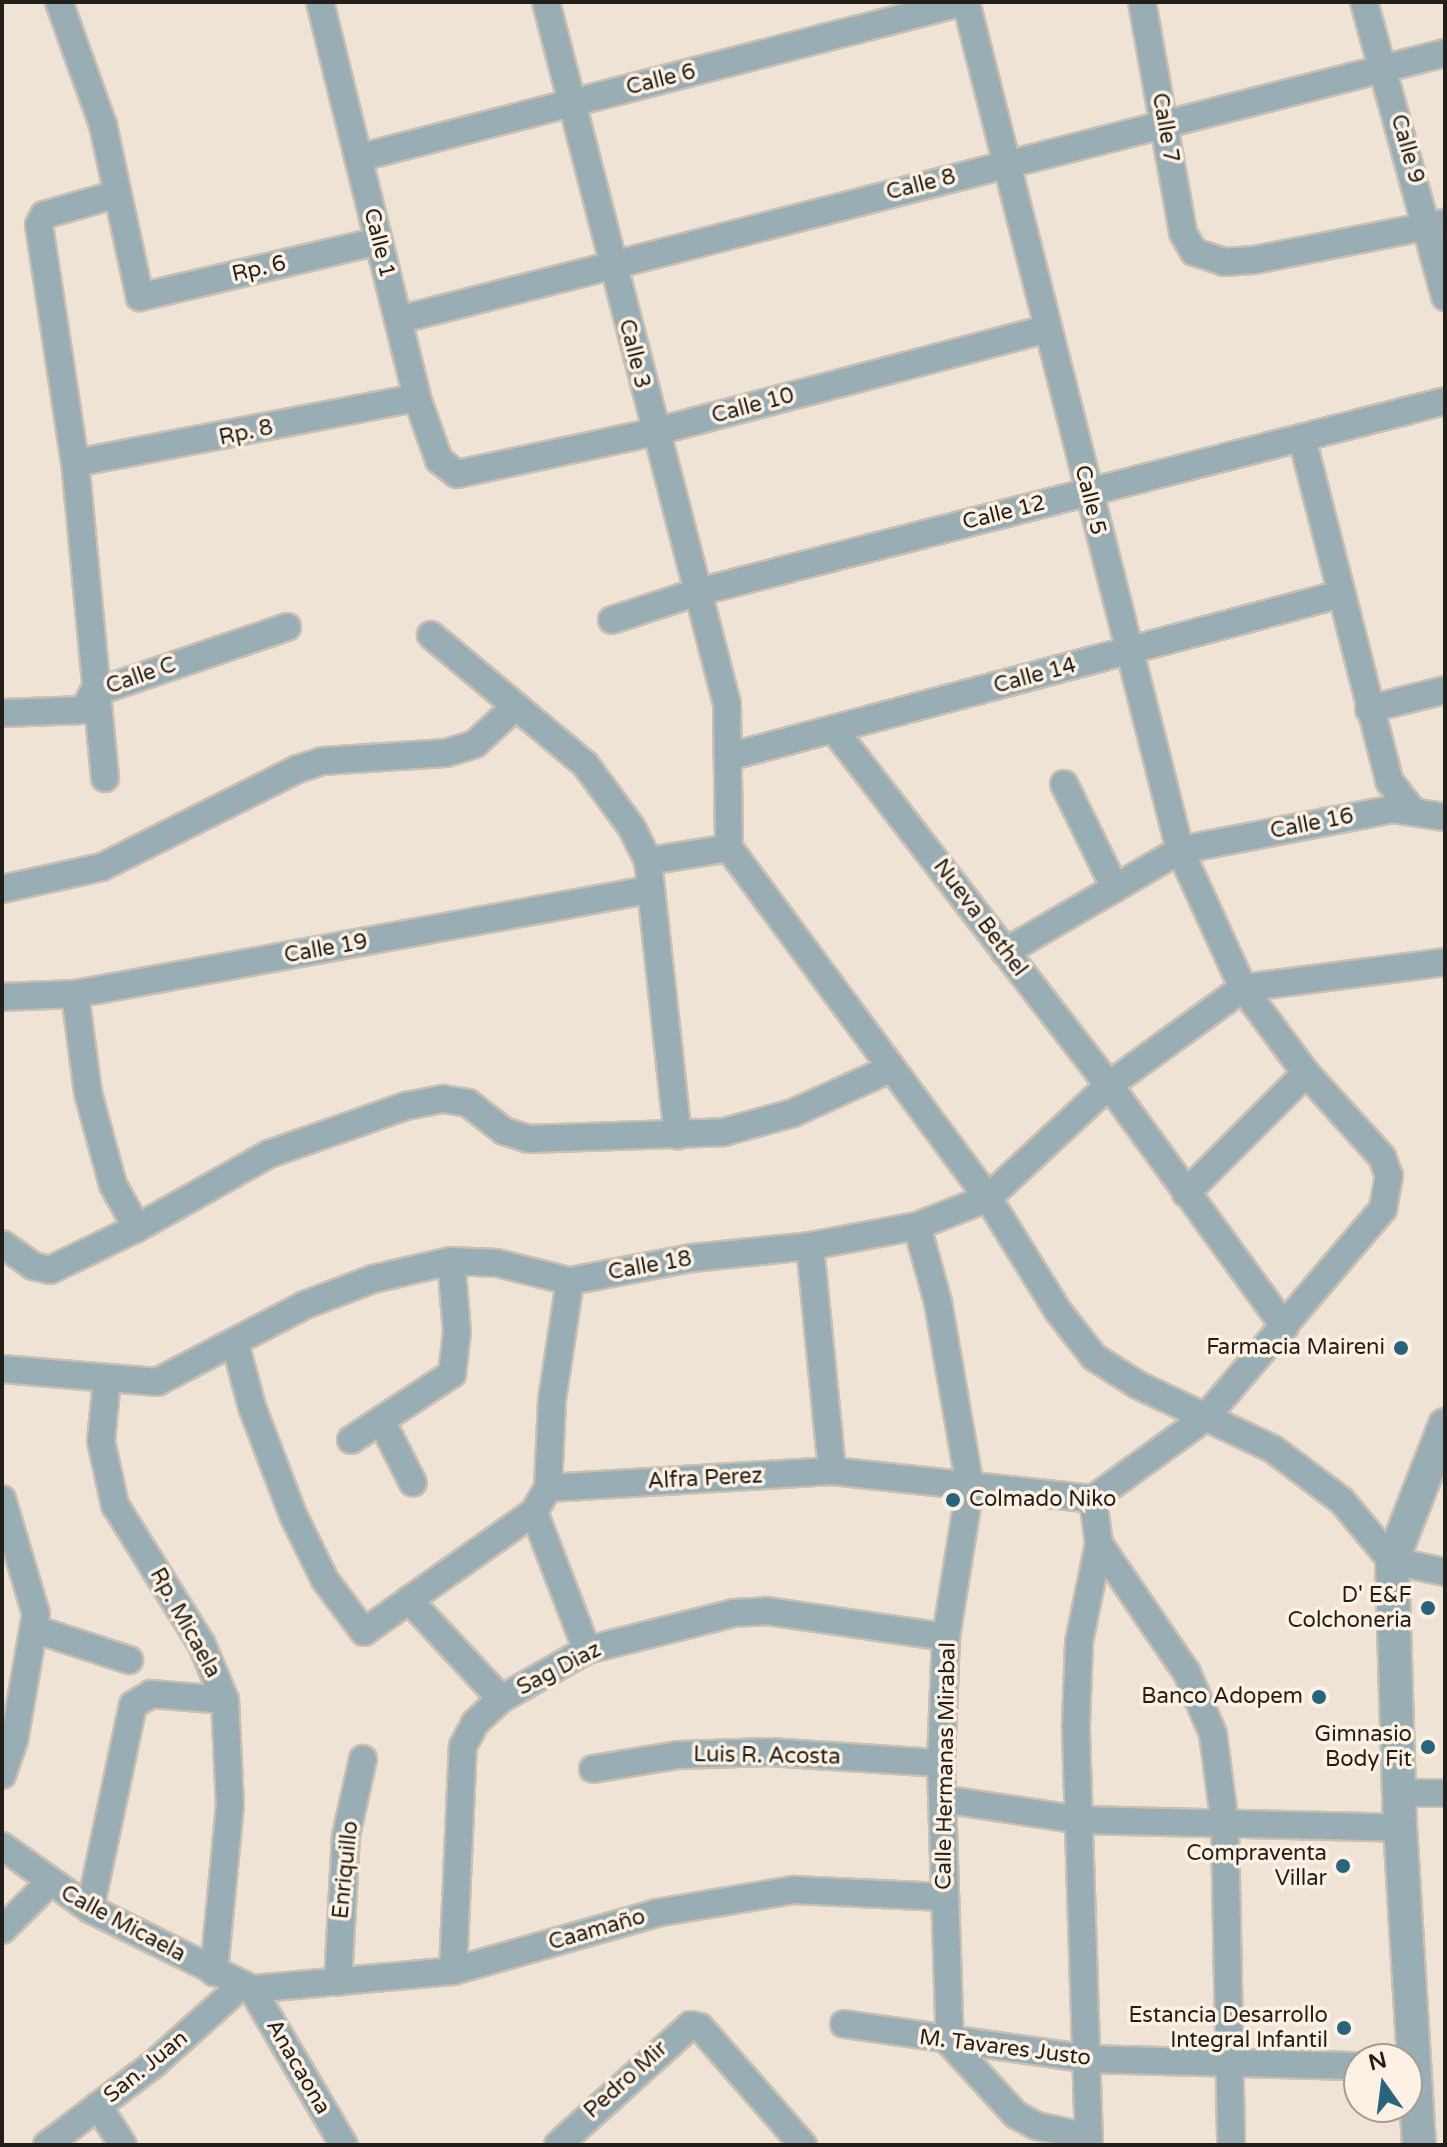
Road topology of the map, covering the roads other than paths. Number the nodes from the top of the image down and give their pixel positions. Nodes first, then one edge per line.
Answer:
1 (59, 2) edge
2 (320, 2) edge
3 (546, 2) edge
4 (965, 2) edge
5 (1142, 2) edge
6 (1364, 2) edge
7 (1445, 53) edge
8 (1385, 68) junction
9 (572, 103) junction
10 (1165, 124) junction
11 (358, 158) junction
12 (1005, 163) junction
13 (117, 194) junction
14 (1437, 224) edge
15 (378, 241) junction
16 (612, 265) junction
17 (1445, 297) edge
18 (398, 320) junction
19 (1048, 329) junction
20 (417, 398) junction
21 (1445, 401) edge
22 (654, 432) junction
23 (1302, 438) junction
24 (75, 463) junction
25 (457, 474) joint
26 (1088, 492) junction
27 (698, 592) junction
28 (1341, 594) junction
29 (612, 620) dead end
30 (287, 627) dead end
31 (431, 635) dead end
32 (1129, 651) junction
33 (1445, 690) edge
34 (93, 693) junction
35 (515, 707) junction
36 (1369, 709) junction
37 (2, 713) edge
38 (835, 731) junction
39 (728, 757) junction
40 (105, 778) dead end
41 (1064, 784) dead end
42 (1413, 811) junction
43 (1445, 817) edge
44 (729, 848) junction
45 (1180, 850) junction
46 (648, 861) junction
47 (1115, 888) junction
48 (2, 889) edge
49 (648, 890) junction
50 (1005, 952) junction
51 (1445, 962) edge
52 (1243, 988) junction
53 (75, 994) junction
54 (2, 997) edge
55 (890, 1069) junction
56 (1306, 1073) junction
57 (1117, 1095) junction
58 (678, 1135) junction
59 (1186, 1193) junction
60 (988, 1198) junction
61 (917, 1226) junction
62 (137, 1228) junction
63 (2, 1244) edge
64 (810, 1246) junction
65 (451, 1261) junction
66 (570, 1281) junction
67 (1285, 1327) junction
68 (235, 1343) junction
69 (2, 1369) edge
70 (107, 1380) junction
71 (1205, 1418) junction
72 (382, 1422) junction
73 (1445, 1425) edge
74 (351, 1440) dead end
75 (832, 1471) junction
76 (413, 1483) dead end
77 (970, 1487) junction
78 (548, 1488) junction
79 (2, 1499) edge
80 (1093, 1499) junction
81 (534, 1512) junction
82 (1099, 1544) junction
83 (1392, 1561) junction
84 (1445, 1572) edge
85 (409, 1600) junction
86 (34, 1629) junction
87 (946, 1637) junction
88 (587, 1650) junction
89 (129, 1660) dead end
90 (501, 1699) junction
91 (225, 1700) junction
92 (363, 1759) dead end
93 (941, 1763) junction
94 (593, 1769) dead end
95 (2, 1775) edge
96 (1399, 1793) junction
97 (1445, 1793) edge
98 (942, 1799) junction
99 (1081, 1820) junction
100 (1225, 1825) junction
101 (1400, 1828) junction
102 (2, 1846) edge
103 (49, 1883) junction
104 (944, 1897) junction
105 (90, 1909) junction
106 (2, 1930) edge
107 (453, 1971) junction
108 (214, 1972) junction
109 (338, 1982) junction
110 (247, 1987) junction
111 (844, 2024) dead end
112 (950, 2043) junction
113 (1410, 2043) edge
114 (1089, 2059) junction
115 (1228, 2062) junction
116 (1343, 2066) edge
117 (98, 2106) junction
118 (1423, 2123) edge
119 (1089, 2141) edge
120 (1427, 2143) edge
121 (47, 2145) edge
122 (123, 2145) edge
123 (344, 2145) edge
124 (558, 2145) edge
125 (803, 2145) edge
126 (1231, 2145) edge

1 - 13 street
2 - 11 street, Calle 1
3 - 9 street, Calle 3
4 - 9 street, Calle 6
4 - 12 street, Calle 5
5 - 10 street, Calle 7
6 - 8 street, Calle 9
7 - 8 street, Calle 8
8 - 10 street, Calle 8
8 - 14 street, Calle 9
9 - 11 street, Calle 6
9 - 16 street, Calle 3
10 - 12 street, Calle 8
10 - 14 street, Calle 7
11 - 15 street, Calle 1
12 - 16 street, Calle 8
12 - 19 street, Calle 5
13 - 15 street, Rp. 6
13 - 24 street
14 - 17 street, Calle 9
15 - 18 street, Calle 1
16 - 18 street, Calle 8
16 - 22 street, Calle 3
18 - 20 street, Calle 1
19 - 22 street, Calle 10
19 - 26 street, Calle 5
20 - 24 street, Rp. 8
20 - 25 street, Calle 1
21 - 23 street, Calle 12
22 - 25 street, Calle 10
22 - 27 street, Calle 3
23 - 26 street, Calle 12
23 - 28 street
24 - 34 street
26 - 27 street, Calle 12
26 - 32 street, Calle 5
27 - 29 street, Calle 12
27 - 39 street, Calle 3
28 - 32 street, Calle 14
28 - 36 street
30 - 34 street, Calle C
31 - 35 street
32 - 38 street, Calle 14
32 - 45 street, Calle 5
33 - 36 street
34 - 37 street, Calle C
34 - 40 street
35 - 46 street
35 - 48 street
36 - 42 street
38 - 39 street, Calle 14
38 - 50 street, Nueva Bethel
39 - 44 street, Calle 3
41 - 47 street
42 - 43 street, Calle 16
42 - 45 street, Calle 16
44 - 46 street
44 - 55 street
45 - 47 street, Calle 16
45 - 52 street, Calle 5
46 - 49 street
47 - 50 street, Calle 16
49 - 53 street, Calle 19
49 - 58 street
50 - 57 street, Nueva Bethel
51 - 52 street
52 - 56 street, Calle 5
52 - 57 street, Calle 18
53 - 54 street, Calle 19
53 - 62 street
55 - 58 street
55 - 60 street
56 - 59 street
56 - 67 street, Calle 5
57 - 59 street, Nueva Bethel
57 - 60 street, Calle 18
58 - 62 street
59 - 67 street, Nueva Bethel
60 - 61 street, Calle 18
60 - 71 street
61 - 64 street, Calle 18
61 - 77 street, Calle Hermanas Mirabal
62 - 63 street
64 - 66 street, Calle 18
64 - 75 street
65 - 66 street, Calle 18
65 - 68 street, Calle 18
65 - 72 street
66 - 78 street
67 - 71 street, Calle 5
68 - 70 street, Calle 18
68 - 85 street
69 - 70 street, Calle 18
70 - 91 street, Rp. Micaela
71 - 80 street, Calle 5
71 - 83 street
72 - 74 street
72 - 76 street
73 - 83 street
75 - 77 street, Alfra Perez
75 - 78 street, Alfra Perez
77 - 80 street, Alfra Perez
77 - 87 street, Calle Hermanas Mirabal
78 - 81 street
79 - 86 street
80 - 82 street
81 - 85 street
81 - 88 street
82 - 99 street
82 - 100 street
83 - 84 street
83 - 96 street
85 - 90 street
86 - 89 street
86 - 95 street
87 - 88 street, Sag Diaz
87 - 93 street, Calle Hermanas Mirabal
88 - 90 street, Sag Diaz
90 - 107 street, Sag Diaz
91 - 105 street
91 - 108 street, Rp. Micaela
92 - 109 street, Enriquillo
93 - 94 street, Luis R. Acosta
93 - 98 street, Calle Hermanas Mirabal
96 - 97 street
96 - 101 street
98 - 99 street
98 - 104 street, Calle Hermanas Mirabal
99 - 100 street
99 - 114 street
100 - 101 street
100 - 115 street
101 - 113 street
102 - 103 street, Calle Micaela
103 - 105 street, Calle Micaela
103 - 106 street
104 - 107 street, Caamaño
104 - 112 street, Calle Hermanas Mirabal
105 - 108 street, Calle Micaela
107 - 109 street, Caamaño
108 - 110 street, Calle Micaela
109 - 110 street, Caamaño
110 - 117 street, San. Juan
110 - 123 street, Anacaona
111 - 112 street, M. Tavares Justo
112 - 114 street, M. Tavares Justo
112 - 119 street
114 - 115 street, M. Tavares Justo
114 - 119 street
115 - 116 street, M. Tavares Justo
115 - 126 street
117 - 121 street, San. Juan
117 - 122 street
118 - 120 street
124 - 125 street, Pedro Mir

